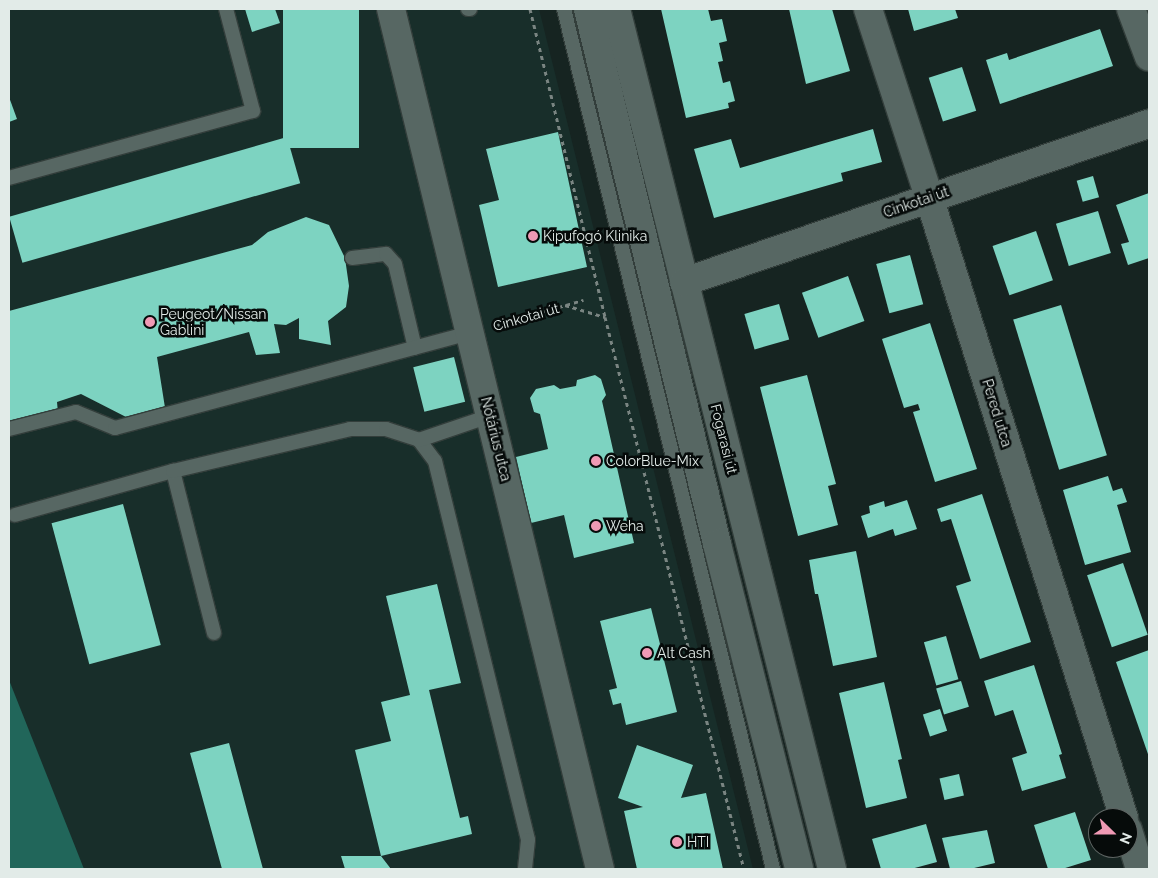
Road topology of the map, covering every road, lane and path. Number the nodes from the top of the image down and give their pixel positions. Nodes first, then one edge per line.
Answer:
1 (226, 9) edge
2 (391, 9) edge
3 (530, 9) edge
4 (564, 9) edge
5 (588, 9) edge
6 (616, 9) edge
7 (868, 9) edge
8 (1130, 9) edge
9 (1149, 57) edge
10 (1149, 124) edge
11 (9, 178) edge
12 (929, 197) junction
13 (352, 258) dead end
14 (684, 282) junction
15 (582, 300) dead end
16 (565, 305) junction
17 (605, 317) junction
18 (470, 333) junction
19 (415, 348) junction
20 (490, 416) junction
21 (9, 429) edge
22 (419, 440) junction
23 (174, 471) junction
24 (14, 515) dead end
25 (214, 633) dead end
26 (1121, 808) edge
27 (525, 869) edge
28 (600, 869) edge
29 (744, 869) edge
30 (773, 869) edge
31 (799, 869) edge
32 (832, 869) edge

1 - 11 lane
2 - 18 street, Nótárius utca
3 - 17 path
4 - 30 lane
5 - 31 street
6 - 14 street, Fogarasi út
7 - 12 street, Pered utca
8 - 9 street
10 - 12 street, Cinkotai út
12 - 14 street, Cinkotai út
12 - 26 street, Pered utca
13 - 19 lane
14 - 32 street, Fogarasi út
15 - 16 path, Cinkotai út
16 - 17 path
16 - 18 path, Cinkotai út
17 - 29 path
18 - 19 lane
18 - 20 street, Nótárius utca
19 - 21 lane
20 - 22 lane
20 - 28 street, Nótárius utca
22 - 23 lane
22 - 27 lane
23 - 24 lane
23 - 25 lane

